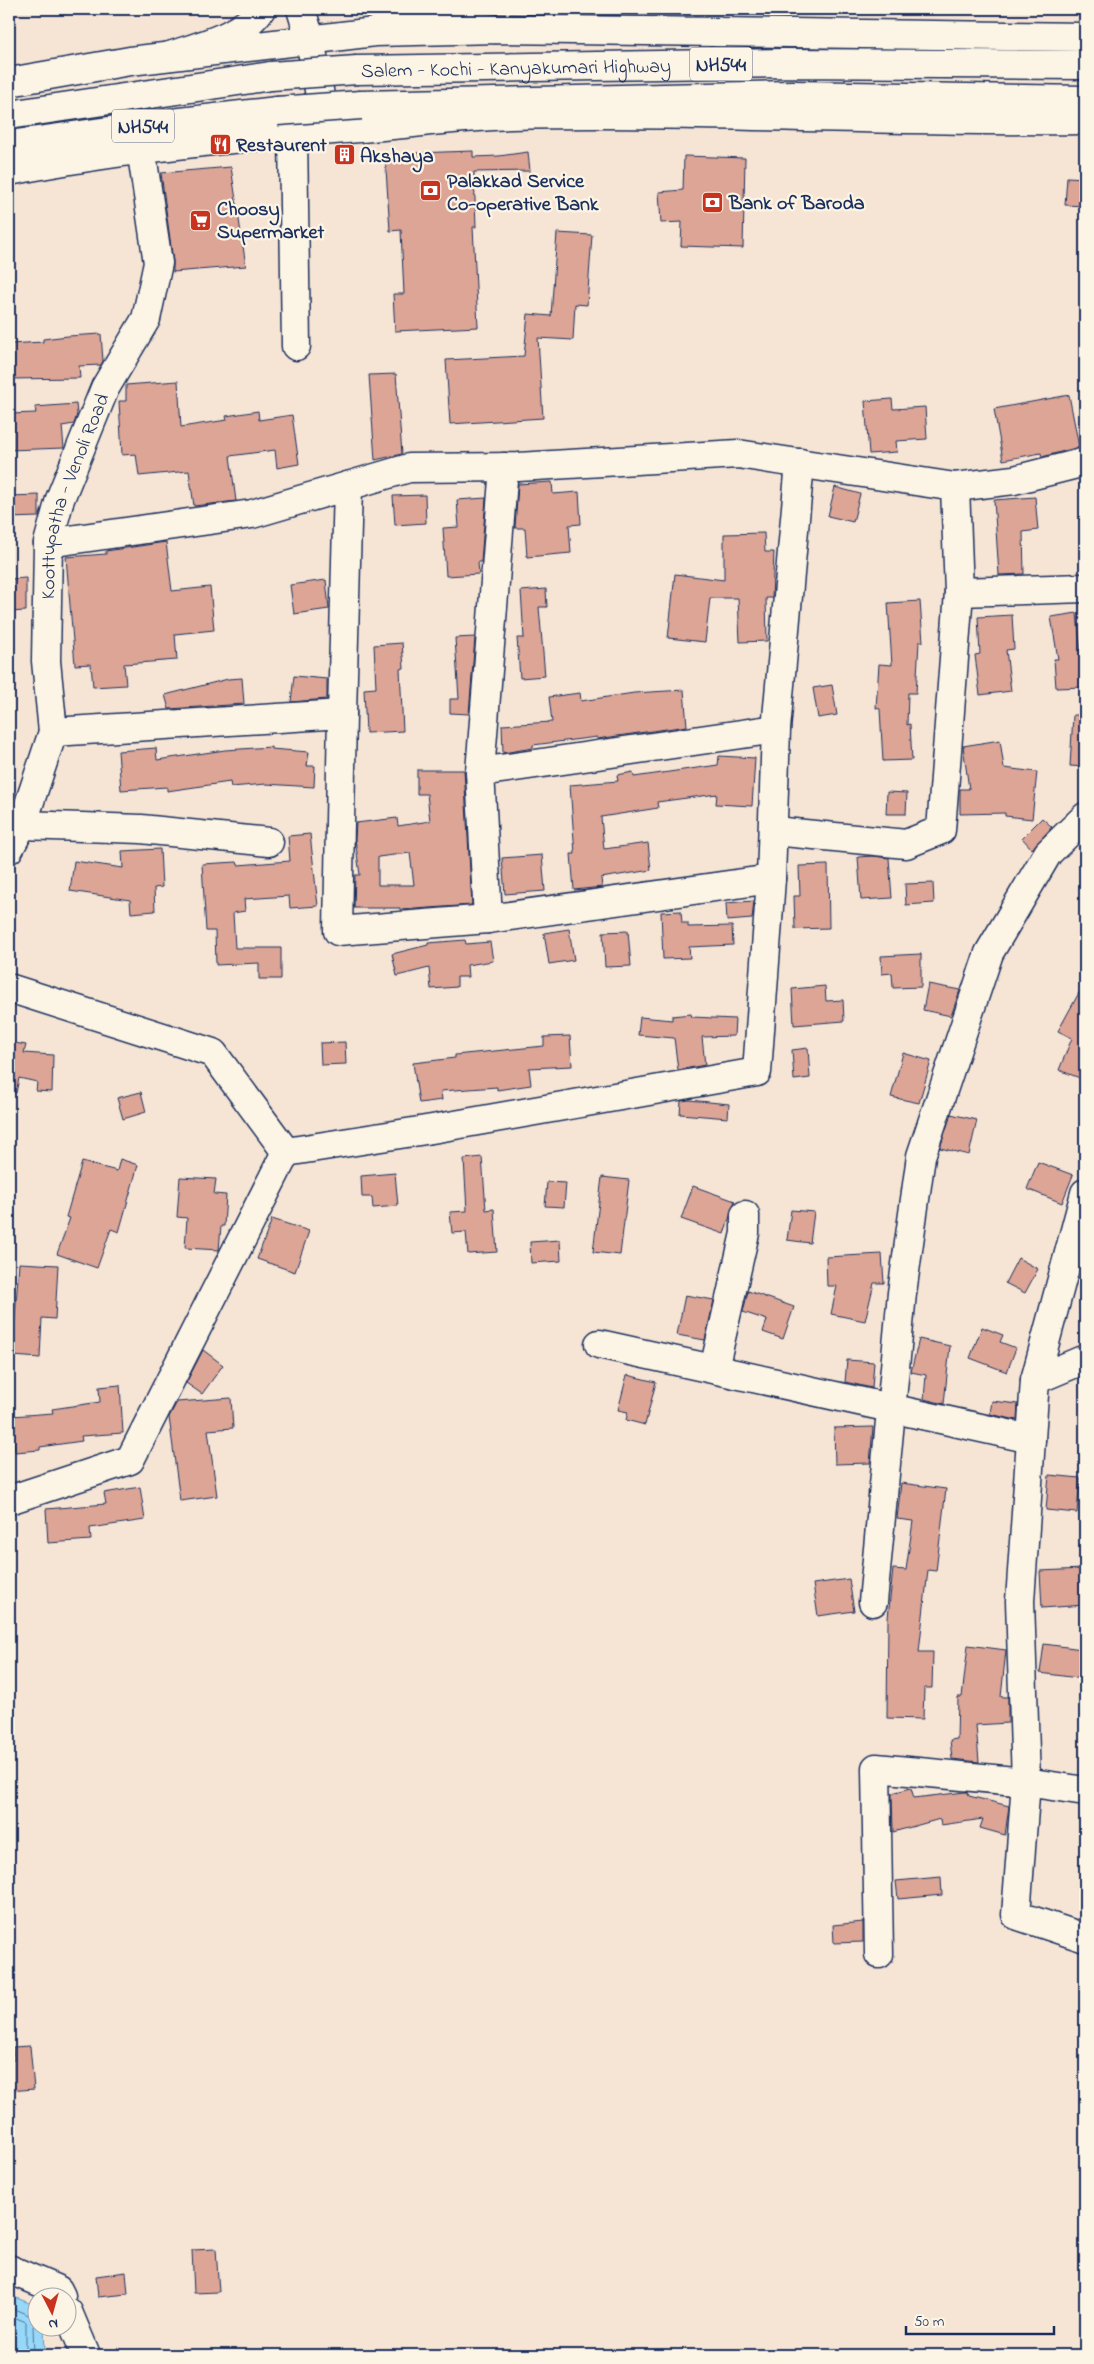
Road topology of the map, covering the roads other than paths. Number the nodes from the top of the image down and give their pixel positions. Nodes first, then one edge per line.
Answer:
1 (261, 9) edge
2 (301, 9) edge
3 (382, 9) edge
4 (705, 20) edge
5 (496, 29) junction
6 (1085, 36) edge
7 (310, 39) junction
8 (170, 56) junction
9 (1085, 65) edge
10 (9, 82) edge
11 (1085, 100) edge
12 (9, 115) edge
13 (1085, 120) edge
14 (326, 130) junction
15 (293, 133) junction
16 (9, 146) edge
17 (141, 148) junction
18 (9, 170) edge
19 (296, 346) dead end
20 (1085, 462) edge
21 (800, 463) junction
22 (504, 467) junction
23 (348, 486) junction
24 (955, 487) junction
25 (48, 543) junction
26 (1085, 588) edge
27 (959, 592) junction
28 (342, 714) junction
29 (776, 729) junction
30 (53, 732) junction
31 (480, 772) junction
32 (1085, 817) edge
33 (15, 822) edge
34 (774, 831) junction
35 (269, 842) dead end
36 (9, 849) edge
37 (771, 879) junction
38 (488, 919) junction
39 (9, 988) edge
40 (286, 1152) junction
41 (1085, 1193) edge
42 (745, 1215) dead end
43 (599, 1344) dead end
44 (1085, 1359) edge
45 (714, 1369) junction
46 (1035, 1380) junction
47 (893, 1408) junction
48 (1031, 1439) junction
49 (9, 1500) edge
50 (873, 1602) dead end
51 (1026, 1782) junction
52 (1085, 1790) edge
53 (1085, 1938) edge
54 (879, 1954) dead end
55 (9, 2269) edge
56 (49, 2286) edge
57 (78, 2336) edge
58 (86, 2355) edge

1 - 8 main road
2 - 7 main road
3 - 5 main road
4 - 5 main road
4 - 6 main road
5 - 7 main road
7 - 8 main road
7 - 14 main road
8 - 10 main road
9 - 12 main road, Salem - Kochi - Kanyakumari Highway / NH544, bridge
11 - 16 main road, Salem - Kochi - Kanyakumari Highway / NH544, bridge
13 - 14 main road
14 - 15 main road
15 - 17 main road
15 - 19 main road
17 - 18 main road
17 - 25 main road, Koottupatha - Venoli Road
20 - 24 main road
21 - 22 main road
21 - 24 main road
21 - 29 main road
22 - 23 main road
22 - 31 main road
23 - 25 main road
23 - 28 main road
24 - 27 main road
25 - 30 main road, Koottupatha - Venoli Road
26 - 27 main road
27 - 34 main road
28 - 30 main road
28 - 38 main road
29 - 31 main road
29 - 34 main road
30 - 33 main road, Koottupatha - Venoli Road
31 - 38 main road
32 - 47 main road
33 - 35 main road
33 - 36 main road, Koottupatha - Venoli Road
34 - 37 main road
37 - 38 main road
37 - 40 main road
39 - 40 main road
40 - 49 main road
41 - 46 main road
42 - 45 main road
43 - 45 main road
44 - 46 main road
45 - 47 main road
46 - 48 main road
47 - 48 main road
47 - 50 main road
48 - 51 main road
51 - 52 main road
51 - 53 main road
51 - 54 main road
55 - 56 main road
57 - 58 main road

